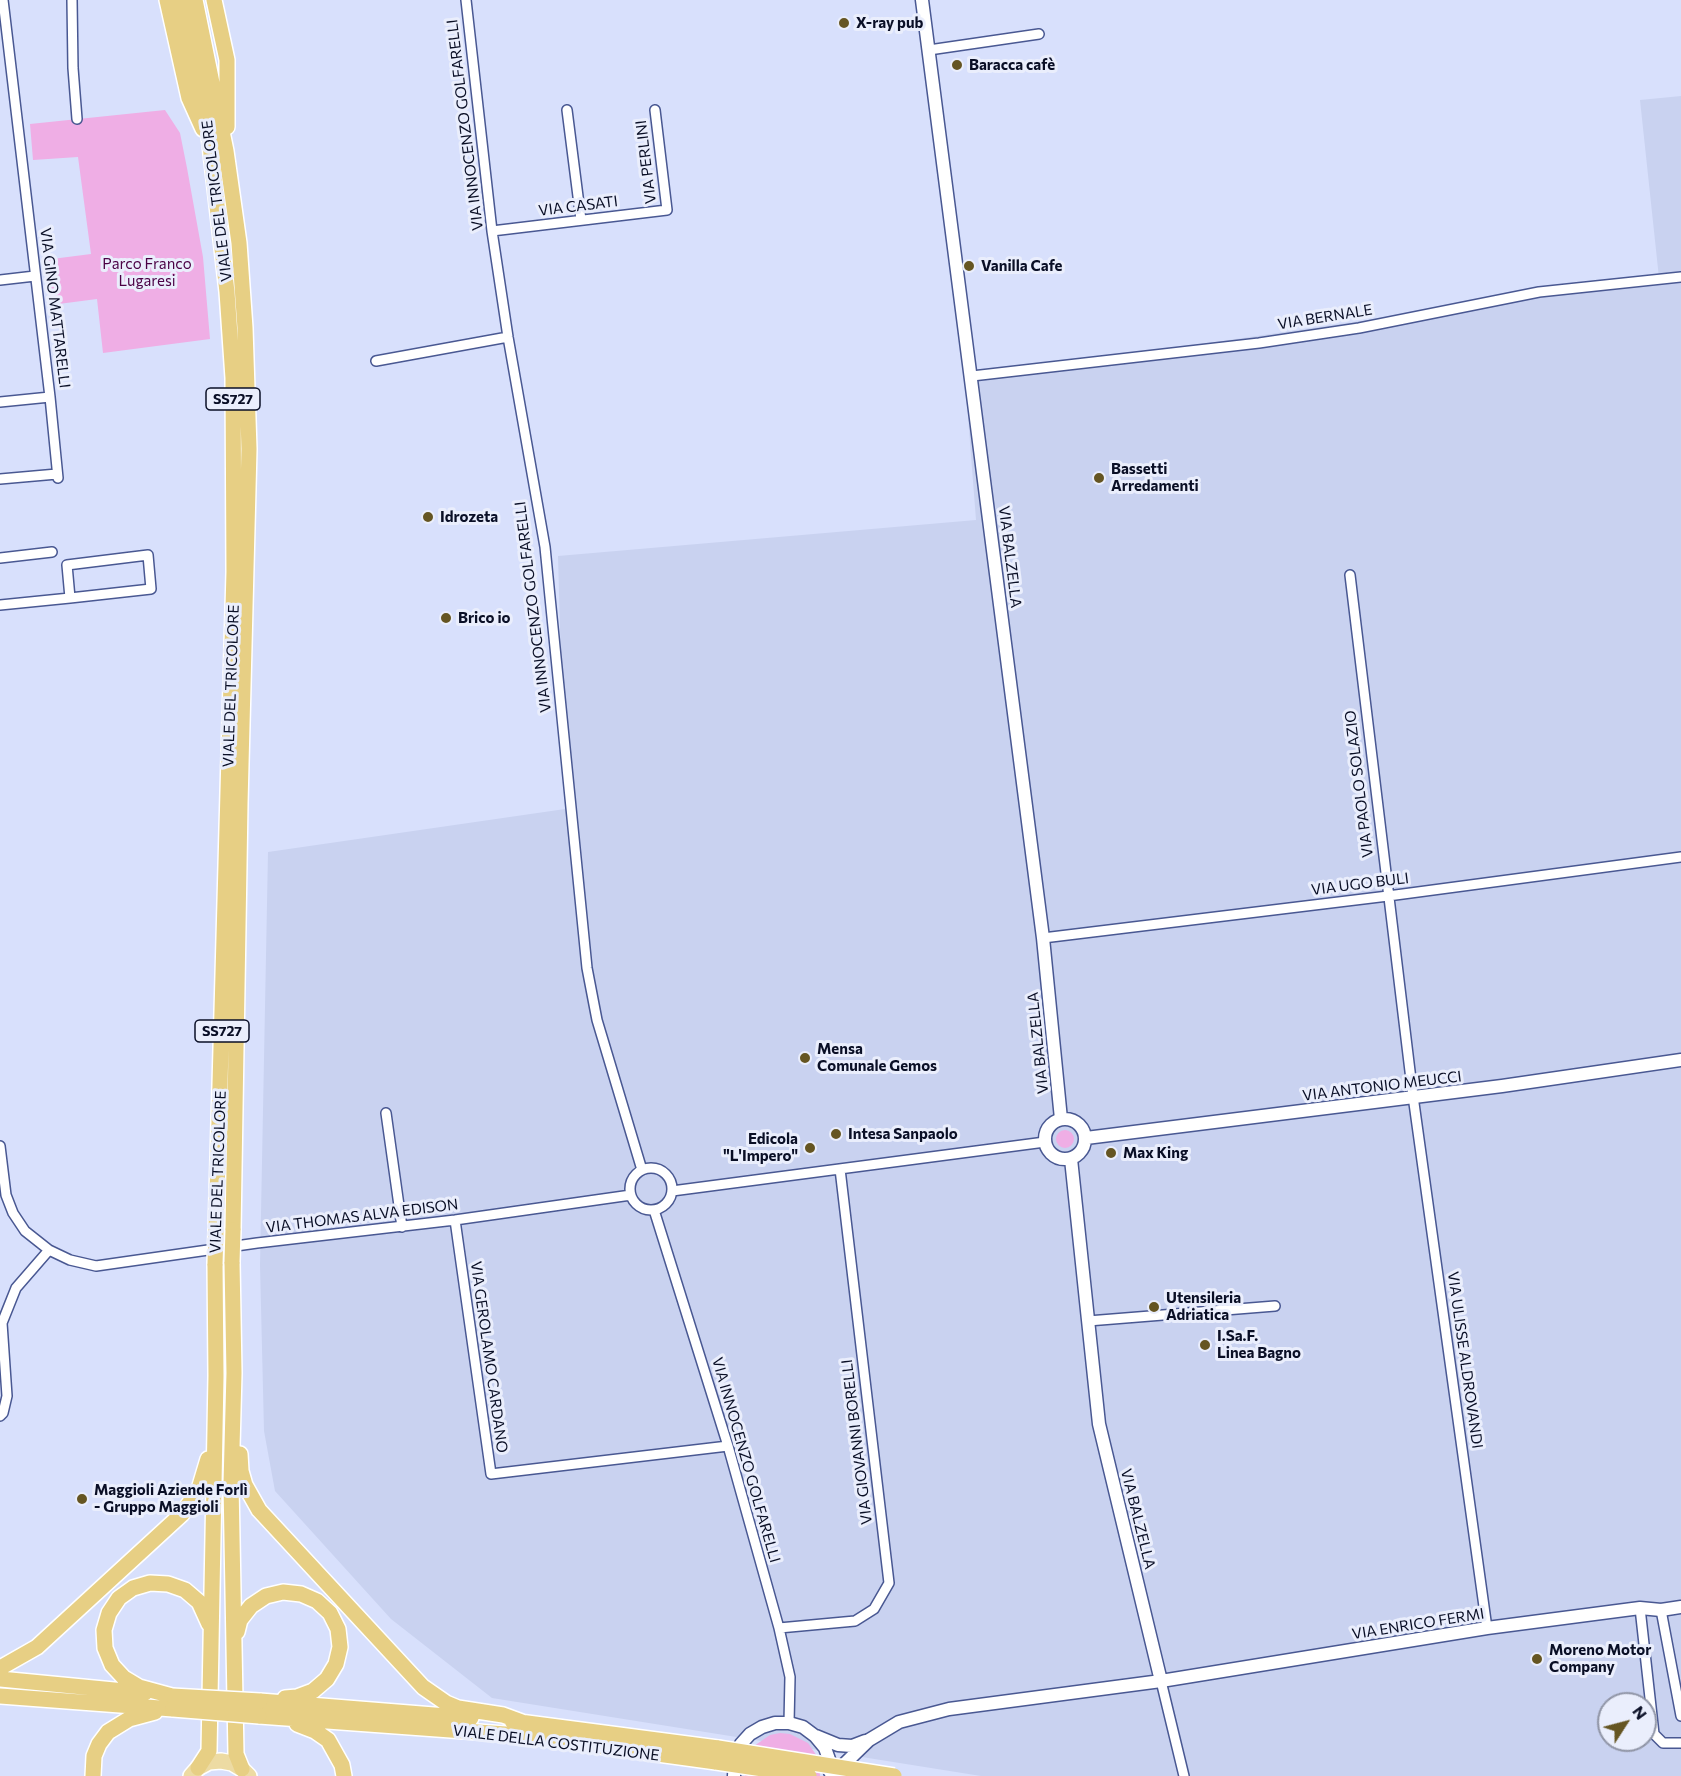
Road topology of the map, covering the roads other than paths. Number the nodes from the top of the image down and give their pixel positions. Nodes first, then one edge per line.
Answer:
1 (3, 0) edge
2 (72, 0) edge
3 (167, 0) edge
4 (181, 0) edge
5 (195, 0) edge
6 (214, 0) edge
7 (466, 0) edge
8 (922, 0) edge
9 (1038, 34) dead end
10 (929, 50) junction
11 (567, 110) dead end
12 (655, 110) dead end
13 (77, 119) dead end
14 (211, 146) junction
15 (226, 151) junction
16 (667, 210) joint
17 (581, 220) junction
18 (492, 231) junction
19 (35, 276) junction
20 (1681, 278) edge
21 (0, 280) edge
22 (508, 337) junction
23 (376, 361) dead end
24 (972, 376) junction
25 (50, 397) junction
26 (0, 402) edge
27 (0, 479) edge
28 (52, 552) dead end
29 (0, 558) edge
30 (1350, 575) dead end
31 (70, 598) junction
32 (0, 605) edge
33 (234, 803) junction
34 (234, 831) junction
35 (1681, 857) edge
36 (1388, 896) junction
37 (1043, 938) junction
38 (1681, 1060) edge
39 (1413, 1096) junction
40 (386, 1113) dead end
41 (1061, 1119) junction
42 (1086, 1138) junction
43 (1045, 1142) junction
44 (0, 1146) edge
45 (1071, 1159) junction
46 (840, 1169) junction
47 (642, 1170) junction
48 (672, 1191) junction
49 (631, 1195) junction
50 (654, 1210) junction
51 (455, 1221) junction
52 (402, 1227) junction
53 (49, 1250) junction
54 (1275, 1306) dead end
55 (1088, 1321) junction
56 (234, 1373) junction
57 (216, 1376) junction
58 (0, 1416) edge
59 (728, 1446) junction
60 (1681, 1607) edge
61 (1640, 1608) junction
62 (1661, 1610) junction
63 (779, 1628) junction
64 (1487, 1628) junction
65 (211, 1635) junction
66 (235, 1637) junction
67 (0, 1668) edge
68 (0, 1679) edge
69 (1161, 1681) junction
70 (0, 1696) edge
71 (172, 1702) junction
72 (259, 1709) junction
73 (1681, 1716) edge
74 (522, 1722) junction
75 (789, 1723) junction
76 (815, 1736) junction
77 (869, 1740) junction
78 (1681, 1743) edge
79 (717, 1755) junction
80 (195, 1772) edge
81 (246, 1772) edge
82 (93, 1776) edge
83 (344, 1776) edge
84 (734, 1776) edge
85 (809, 1776) edge
86 (831, 1776) edge
87 (894, 1776) edge
88 (1184, 1776) edge

1 - 19 street, VIA GINO MATTARELLI
2 - 13 street
3 - 14 highway
4 - 14 highway, VIALE DEL TRICOLORE / SS727
5 - 15 highway, VIALE DEL TRICOLORE / SS727
6 - 15 highway
7 - 18 street, VIA INNOCENZO GOLFARELLI
8 - 10 street, VIA BALZELLA
9 - 10 street
10 - 24 street, VIA BALZELLA
11 - 17 street
12 - 16 street, VIA PERLINI
14 - 33 highway, VIALE DEL TRICOLORE / SS727
15 - 33 highway, VIALE DEL TRICOLORE / SS727
16 - 17 street, VIA CASATI
17 - 18 street, VIA CASATI
18 - 22 street, VIA INNOCENZO GOLFARELLI
19 - 21 street
19 - 25 street, VIA GINO MATTARELLI
20 - 24 street, VIA BERNALE
22 - 23 street
22 - 47 street, VIA INNOCENZO GOLFARELLI
24 - 37 street, VIA BALZELLA
25 - 26 street
25 - 27 street, VIA GINO MATTARELLI
28 - 29 street
30 - 36 street, VIA PAOLO SOLAZIO
31 - 31 street
31 - 32 street
33 - 34 highway, VIALE DEL TRICOLORE / SS727
34 - 56 highway, VIALE DEL TRICOLORE / SS727, bridge
34 - 57 highway, VIALE DEL TRICOLORE / SS727, bridge
35 - 36 street, VIA UGO BULI
36 - 37 street, VIA UGO BULI
36 - 39 street, VIA PAOLO SOLAZIO
37 - 41 street, VIA BALZELLA
38 - 39 street, VIA ANTONIO MEUCCI
39 - 42 street, VIA ANTONIO MEUCCI
39 - 64 street, VIA ULISSE ALDROVANDI
40 - 52 street
41 - 42 street
41 - 43 street
42 - 45 street
43 - 45 street
43 - 46 street
44 - 53 street
45 - 55 street, VIA BALZELLA
46 - 48 street
46 - 63 street, VIA GIOVANNI BORELLI
47 - 48 street
47 - 49 street
48 - 50 street
49 - 50 street
49 - 51 street, VIA THOMAS ALVA EDISON
50 - 59 street, VIA INNOCENZO GOLFARELLI
51 - 52 street, VIA THOMAS ALVA EDISON
51 - 59 street, VIA GEROLAMO CARDANO
52 - 53 street, VIA THOMAS ALVA EDISON
53 - 58 street
54 - 55 street
55 - 69 street, VIA BALZELLA
56 - 66 highway
56 - 74 highway
57 - 65 highway
57 - 67 highway
59 - 63 street, VIA INNOCENZO GOLFARELLI
60 - 62 street, VIA ENRICO FERMI
61 - 62 street, VIA ENRICO FERMI
61 - 64 street, VIA ENRICO FERMI
61 - 78 street
62 - 73 street
63 - 75 street, VIA INNOCENZO GOLFARELLI
64 - 69 street, VIA ENRICO FERMI
65 - 71 highway
65 - 80 highway
66 - 72 highway
66 - 81 highway
68 - 71 highway
69 - 77 street, VIA ENRICO FERMI
69 - 88 street, VIA BALZELLA
70 - 71 highway
71 - 72 highway, bridge
71 - 82 highway
72 - 74 highway, VIALE DELLA COSTITUZIONE
72 - 79 highway, VIALE DELLA COSTITUZIONE
72 - 83 highway
74 - 79 highway
75 - 76 street
75 - 84 street
76 - 77 street
76 - 86 street
77 - 86 street
79 - 85 highway, VIALE DELLA COSTITUZIONE, bridge
79 - 87 highway, VIALE DELLA COSTITUZIONE, bridge
80 - 81 main road

